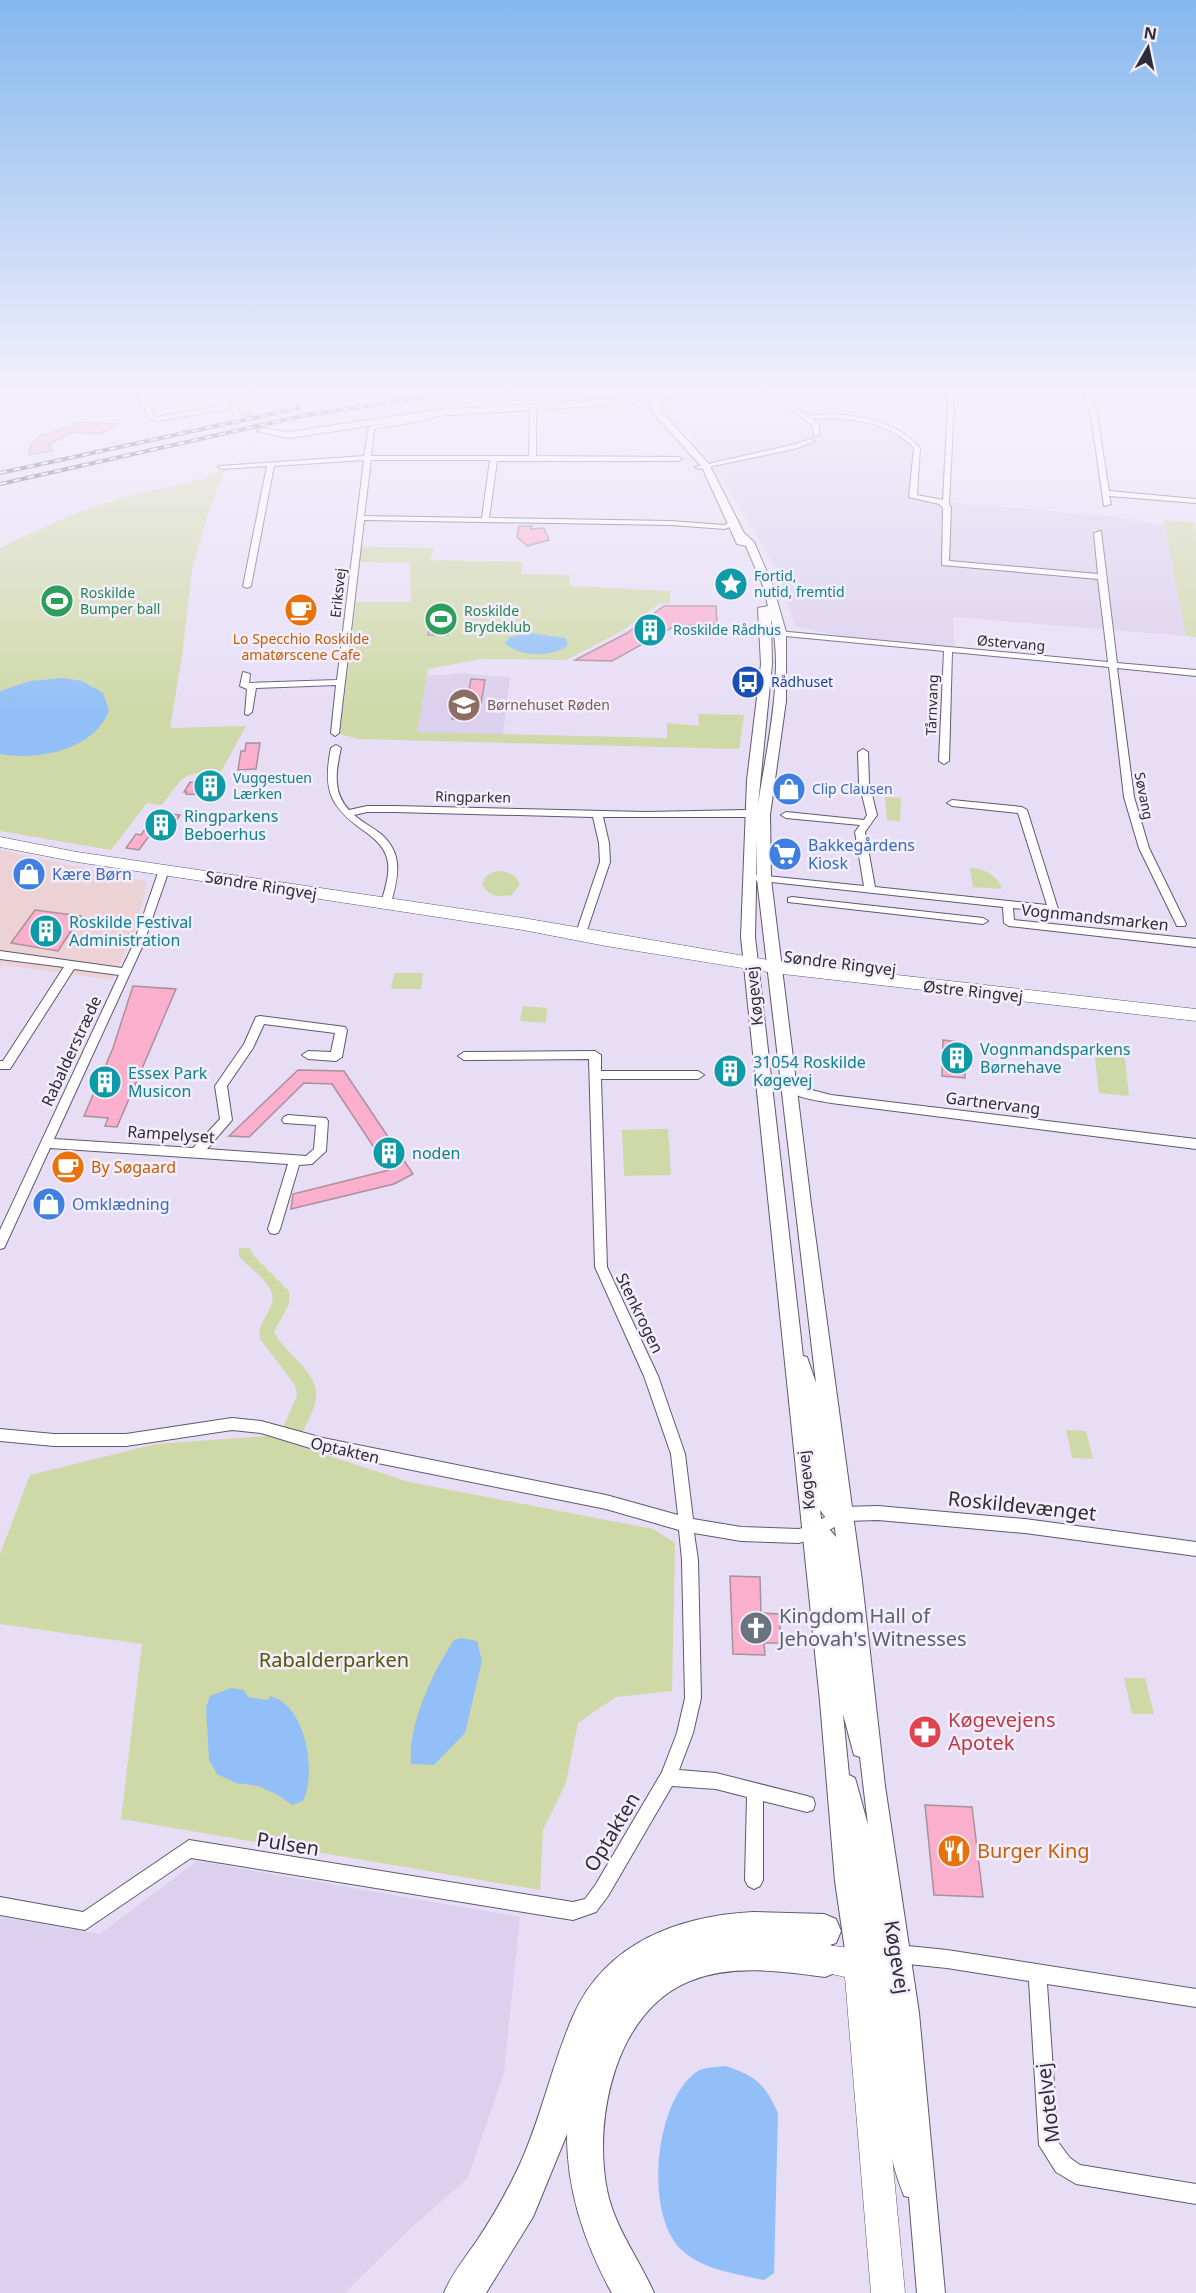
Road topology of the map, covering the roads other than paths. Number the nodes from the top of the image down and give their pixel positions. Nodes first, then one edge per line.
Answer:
1 (265, 499) edge
2 (362, 499) edge
3 (488, 499) edge
4 (722, 499) edge
5 (922, 499) edge
6 (946, 499) edge
7 (1106, 499) edge
8 (1173, 499) edge
9 (1196, 501) edge
10 (946, 504) junction
11 (1107, 504) dead end
12 (359, 518) junction
13 (485, 520) junction
14 (735, 523) junction
15 (1098, 532) dead end
16 (1102, 577) junction
17 (247, 586) dead end
18 (773, 635) junction
19 (948, 650) junction
20 (1112, 666) junction
21 (1196, 673) edge
22 (246, 674) dead end
23 (341, 682) junction
24 (252, 686) junction
25 (248, 712) dead end
26 (335, 733) dead end
27 (336, 748) dead end
28 (862, 752) dead end
29 (944, 761) dead end
30 (952, 803) dead end
31 (348, 813) junction
32 (597, 814) junction
33 (757, 814) junction
34 (786, 815) dead end
35 (865, 823) junction
36 (0, 842) edge
37 (164, 870) junction
38 (749, 877) junction
39 (764, 879) junction
40 (815, 884) junction
41 (870, 890) junction
42 (792, 900) dead end
43 (814, 902) junction
44 (386, 903) junction
45 (1008, 905) junction
46 (983, 921) dead end
47 (1181, 924) dead end
48 (581, 933) junction
49 (1196, 943) edge
50 (0, 955) edge
51 (750, 958) junction
52 (773, 962) junction
53 (71, 965) junction
54 (906, 971) joint
55 (126, 972) junction
56 (1196, 1004) edge
57 (1196, 1015) edge
58 (308, 1055) dead end
59 (464, 1056) dead end
60 (0, 1065) edge
61 (596, 1075) junction
62 (698, 1075) dead end
63 (788, 1086) junction
64 (288, 1120) dead end
65 (46, 1143) junction
66 (1196, 1144) edge
67 (196, 1153) junction
68 (294, 1160) junction
69 (274, 1228) dead end
70 (0, 1244) edge
71 (791, 1336) junction
72 (0, 1435) edge
73 (843, 1514) junction
74 (687, 1525) junction
75 (812, 1532) junction
76 (741, 1534) joint
77 (1196, 1549) edge
78 (836, 1744) junction
79 (668, 1777) junction
80 (874, 1786) junction
81 (755, 1791) junction
82 (807, 1804) dead end
83 (754, 1880) dead end
84 (0, 1906) edge
85 (590, 1906) joint
86 (855, 1951) junction
87 (1037, 1973) junction
88 (1196, 1998) edge
89 (1196, 2194) edge
90 (463, 2293) edge
91 (635, 2293) edge
92 (888, 2293) edge
93 (932, 2293) edge

1 - 17 street
2 - 12 street, Eriksvej
3 - 13 street
4 - 14 street, Køgevej
5 - 10 street
6 - 10 street
7 - 11 street
8 - 9 street
10 - 16 street
12 - 13 street
12 - 23 street, Eriksvej
13 - 14 street
14 - 18 street, Køgevej
15 - 16 street, Søvang
16 - 20 street, Søvang
18 - 19 street, Østervang
18 - 33 street, Køgevej
19 - 20 street, Østervang
19 - 29 street, Tårnvang
20 - 21 street, Østervang
20 - 47 street, Søvang
22 - 24 street
23 - 24 street
23 - 26 street, Eriksvej
24 - 25 street
27 - 31 street
28 - 35 street
30 - 45 street, Vognmandsmarken
31 - 32 street, Ringparken
31 - 44 street
32 - 33 street, Ringparken
32 - 48 street
33 - 38 street, Køgevej
33 - 39 street, Køgevej
34 - 35 street
35 - 41 street
36 - 37 main road, Søndre Ringvej
37 - 44 main road, Søndre Ringvej
37 - 55 street, Rabalderstræde
38 - 39 street, Vognmandsmarken
38 - 51 street, Køgevej
39 - 40 street, Vognmandsmarken
39 - 52 street, Køgevej
40 - 41 street, Vognmandsmarken
40 - 43 street
41 - 45 street, Vognmandsmarken
42 - 43 street
43 - 46 street
44 - 48 main road, Søndre Ringvej
45 - 49 street, Vognmandsmarken
48 - 51 main road, Søndre Ringvej
50 - 53 street
51 - 52 main road, Østre Ringvej
51 - 71 street, Køgevej
52 - 54 main road, Søndre Ringvej
52 - 57 main road, Østre Ringvej
52 - 63 street, Køgevej
53 - 55 street
53 - 60 street
54 - 56 main road, Østre Ringvej
55 - 65 street, Rabalderstræde
58 - 67 street
59 - 61 street, Stenkrogen
61 - 62 street
61 - 74 street, Stenkrogen
63 - 66 street, Gartnervang
63 - 73 street, Køgevej
64 - 68 street, Rampelyset
65 - 67 street, Rampelyset
65 - 70 street, Rabalderstræde
67 - 68 street, Rampelyset
68 - 69 street
71 - 73 street
71 - 75 street, Køgevej
72 - 74 street, Optakten
73 - 75 street, Køgevej
73 - 77 street, Roskildevænget
73 - 80 street, Køgevej
74 - 76 street, Optakten
74 - 79 street, Optakten
75 - 76 street, Køgevej
75 - 78 street, Køgevej
75 - 80 street
78 - 86 street, Køgevej
78 - 86 street
79 - 81 street
79 - 85 street, Optakten
80 - 86 street, Køgevej
81 - 82 street
81 - 83 street
84 - 85 street, Pulsen
86 - 87 street
86 - 90 highway
86 - 91 highway
86 - 92 main road, Køgevej
86 - 93 street, Køgevej
87 - 88 street
87 - 89 street, Motelvej

